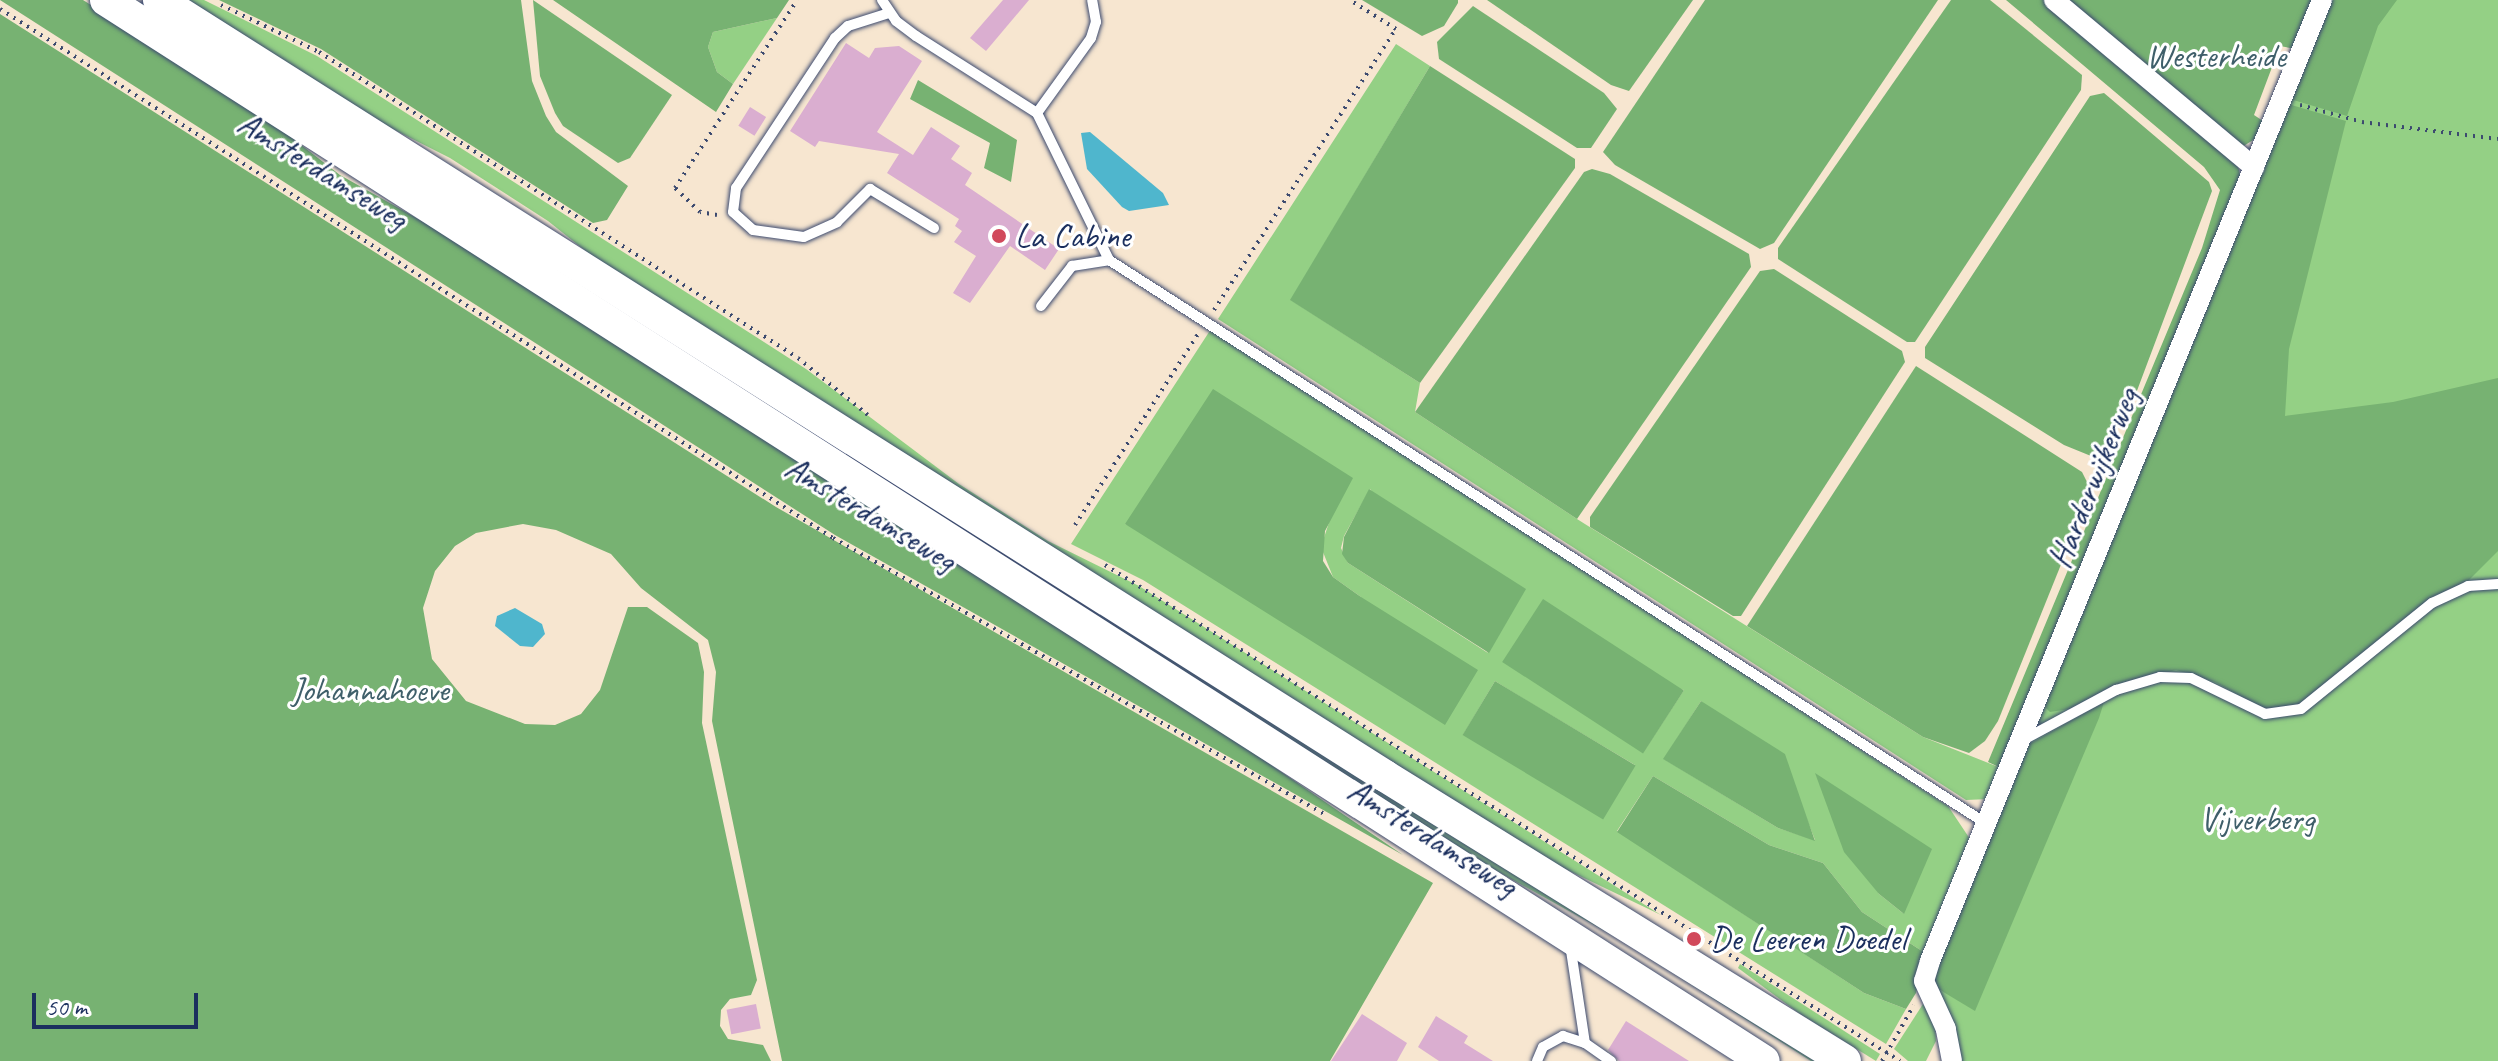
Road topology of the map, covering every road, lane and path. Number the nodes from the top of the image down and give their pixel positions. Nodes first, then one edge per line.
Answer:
1 (106, 0) edge
2 (159, 0) edge
3 (212, 0) edge
4 (797, 0) edge
5 (882, 0) edge
6 (1092, 0) edge
7 (1350, 0) edge
8 (2054, 0) edge
9 (2322, 0) edge
10 (0, 9) edge
11 (889, 13) junction
12 (2282, 100) junction
13 (1037, 113) junction
14 (2498, 139) edge
15 (2254, 167) junction
16 (733, 212) junction
17 (934, 228) dead end
18 (1109, 260) junction
19 (1041, 306) dead end
20 (1208, 320) junction
21 (871, 417) dead end
22 (1075, 525) dead end
23 (1096, 560) dead end
24 (2498, 584) edge
25 (2020, 741) junction
26 (1332, 819) dead end
27 (1987, 824) junction
28 (1569, 934) junction
29 (1924, 981) junction
30 (1946, 1029) junction
31 (1585, 1043) junction
32 (1887, 1053) junction
33 (1537, 1061) edge
34 (1611, 1061) edge
35 (1764, 1061) edge
36 (1845, 1061) edge
37 (1882, 1061) edge
38 (1900, 1061) edge
39 (1936, 1061) edge
40 (1952, 1061) edge

1 - 28 main road, Amsterdamseweg
2 - 36 main road, Amsterdamseweg
3 - 21 path
4 - 16 path
5 - 11 lane
6 - 13 lane
7 - 20 path
8 - 15 street
9 - 12 street, Harderwijkerweg
10 - 26 path, Amsterdamseweg
11 - 13 lane
11 - 16 lane
12 - 14 path
12 - 15 street, Harderwijkerweg
13 - 18 lane
15 - 25 street, Harderwijkerweg
16 - 17 lane
18 - 19 lane
18 - 20 lane
20 - 22 path
20 - 27 lane
23 - 32 path, Amsterdamseweg
24 - 25 lane
25 - 27 street, Harderwijkerweg
27 - 29 street, Harderwijkerweg
28 - 31 lane
28 - 35 main road, Amsterdamseweg
29 - 30 street
29 - 32 path
30 - 39 street
30 - 40 street
31 - 33 lane
31 - 34 lane
32 - 37 path
32 - 38 path, Amsterdamseweg

